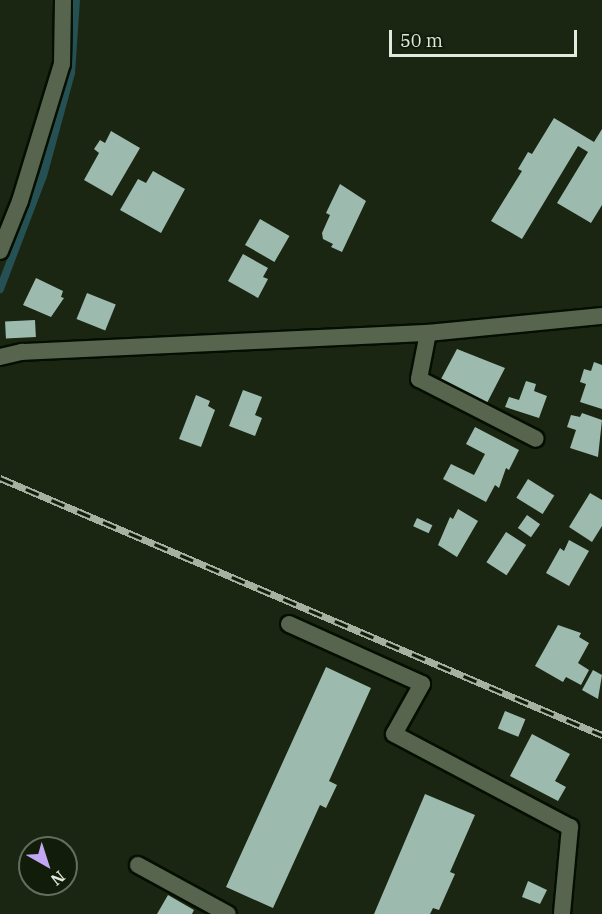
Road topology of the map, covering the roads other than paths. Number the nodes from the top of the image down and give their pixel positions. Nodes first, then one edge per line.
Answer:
1 (63, 0) edge
2 (0, 251) edge
3 (602, 316) edge
4 (428, 333) junction
5 (0, 357) edge
6 (536, 439) dead end
7 (289, 624) dead end
8 (138, 865) dead end
9 (561, 913) edge
10 (228, 914) edge

1 - 2 street
3 - 4 street
4 - 5 street
4 - 6 street
7 - 9 street
8 - 10 street

